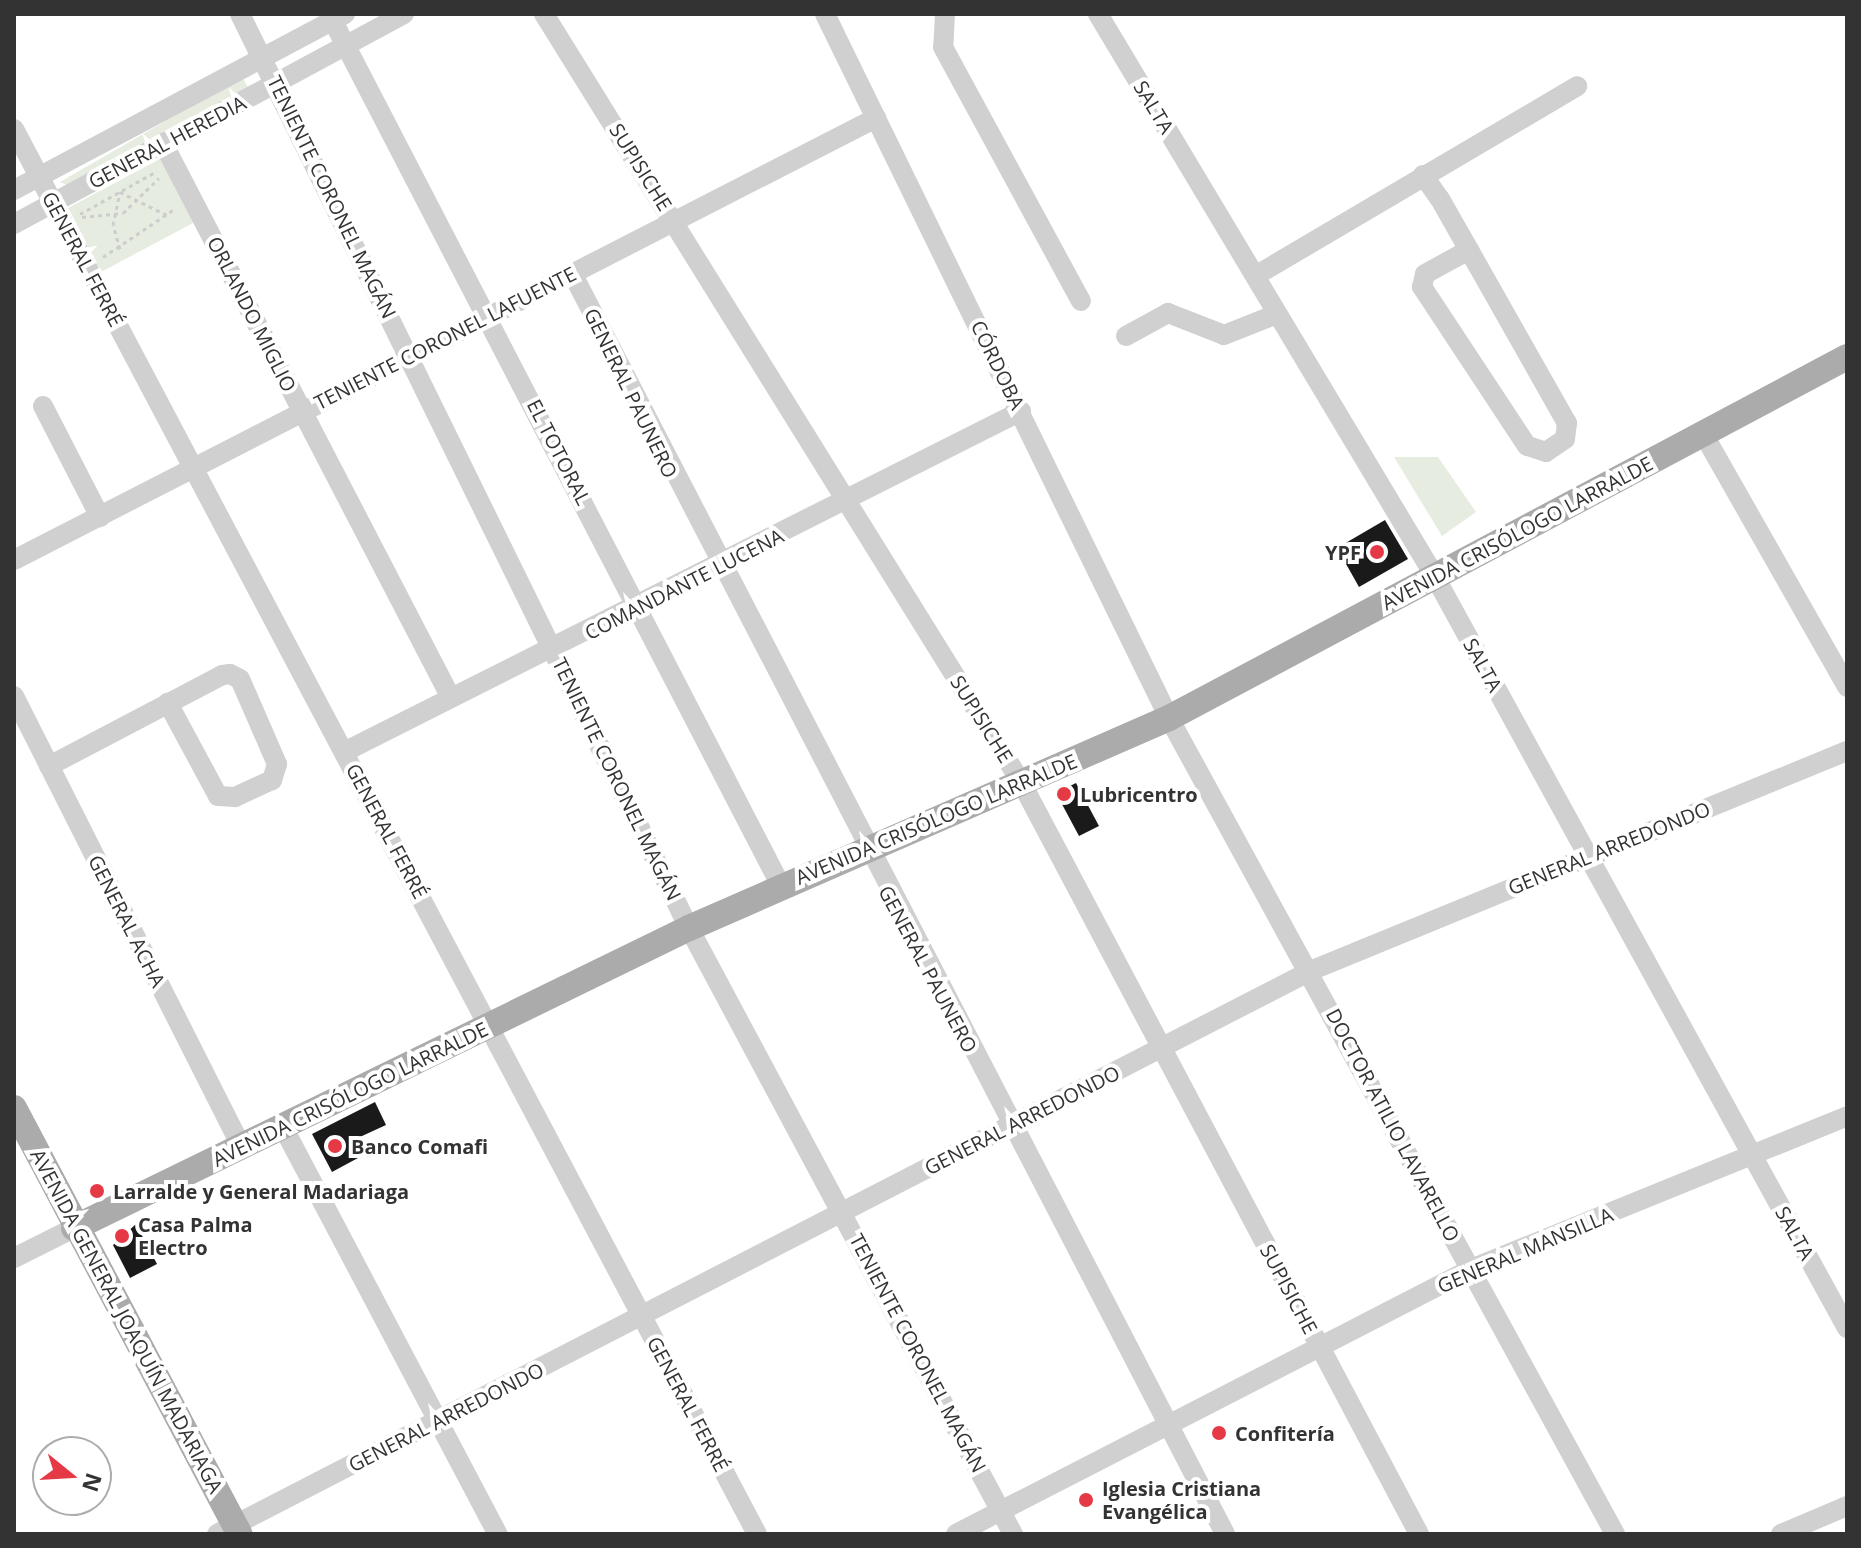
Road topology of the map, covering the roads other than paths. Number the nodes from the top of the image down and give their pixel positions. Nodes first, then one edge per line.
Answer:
1 (240, 14) edge
2 (404, 14) edge
3 (544, 14) edge
4 (825, 14) edge
5 (945, 14) edge
6 (1098, 14) edge
7 (339, 17) edge
8 (347, 44) junction
9 (264, 58) junction
10 (276, 83) junction
11 (1577, 86) dead end
12 (876, 118) junction
13 (14, 129) edge
14 (167, 150) junction
15 (1423, 175) junction
16 (39, 177) junction
17 (14, 190) edge
18 (53, 203) junction
19 (675, 220) junction
20 (14, 224) edge
21 (1469, 250) junction
22 (572, 273) junction
23 (1255, 276) junction
24 (1081, 301) dead end
25 (487, 314) junction
26 (1277, 314) junction
27 (1126, 336) dead end
28 (409, 354) junction
29 (1847, 357) edge
30 (43, 406) dead end
31 (302, 411) junction
32 (1021, 411) junction
33 (1704, 435) junction
34 (193, 468) junction
35 (847, 502) junction
36 (100, 517) junction
37 (14, 560) edge
38 (718, 567) junction
39 (1434, 575) junction
40 (639, 607) junction
41 (555, 649) junction
42 (1847, 687) edge
43 (14, 696) edge
44 (451, 698) junction
45 (168, 703) junction
46 (1169, 718) junction
47 (1847, 751) edge
48 (344, 752) junction
49 (49, 766) junction
50 (1021, 782) junction
51 (864, 849) junction
52 (1588, 856) junction
53 (781, 886) junction
54 (689, 928) junction
55 (1310, 971) junction
56 (490, 1026) junction
57 (1163, 1046) junction
58 (14, 1108) edge
59 (1847, 1116) edge
60 (1010, 1126) junction
61 (283, 1127) junction
62 (241, 1146) junction
63 (1753, 1155) junction
64 (844, 1211) junction
65 (74, 1228) junction
66 (14, 1258) edge
67 (1471, 1269) junction
68 (640, 1315) junction
69 (1847, 1328) edge
70 (1321, 1349) junction
71 (440, 1422) junction
72 (1168, 1427) junction
73 (1847, 1506) edge
74 (1001, 1510) junction
75 (231, 1531) edge
76 (498, 1534) edge
77 (757, 1534) edge
78 (956, 1534) edge
79 (1013, 1534) edge
80 (1225, 1534) edge
81 (1419, 1534) edge
82 (1615, 1534) edge
83 (1781, 1534) edge

1 - 9 street, TENIENTE CORONEL MAGÁN
2 - 8 street, GENERAL HEREDIA
3 - 19 street, SUPISICHE
4 - 12 street, CÓRDOBA
5 - 24 street
6 - 23 street, SALTA
7 - 8 street, EL TOTORAL
7 - 9 street, GENERAL HEREDIA
8 - 10 street, GENERAL HEREDIA
8 - 25 street, EL TOTORAL
9 - 10 street, TENIENTE CORONEL MAGÁN
9 - 16 street, GENERAL HEREDIA
10 - 14 street, GENERAL HEREDIA
10 - 28 street, TENIENTE CORONEL MAGÁN
11 - 15 street
12 - 19 street, TENIENTE CORONEL LAFUENTE
12 - 32 street, CÓRDOBA
13 - 16 street, GENERAL FERRÉ
14 - 18 street, GENERAL HEREDIA
14 - 31 street, ORLANDO MIGLIO
15 - 21 street
15 - 23 street
16 - 17 street, GENERAL HEREDIA
16 - 18 street, GENERAL FERRÉ
18 - 20 street, GENERAL HEREDIA
18 - 34 street, GENERAL FERRÉ
19 - 22 street, TENIENTE CORONEL LAFUENTE
19 - 35 street, SUPISICHE
21 - 21 street
22 - 25 street, TENIENTE CORONEL LAFUENTE
22 - 38 street, GENERAL PAUNERO
23 - 26 street, SALTA
25 - 28 street, TENIENTE CORONEL LAFUENTE
25 - 40 street, EL TOTORAL
26 - 27 street
26 - 39 street, SALTA
28 - 31 street, TENIENTE CORONEL LAFUENTE
28 - 41 street, TENIENTE CORONEL MAGÁN
29 - 33 main road, AVENIDA CRISÓLOGO LARRALDE
30 - 36 street
31 - 34 street, TENIENTE CORONEL LAFUENTE
31 - 44 street, ORLANDO MIGLIO
32 - 35 street, COMANDANTE LUCENA
32 - 46 street, CÓRDOBA
33 - 39 main road, AVENIDA CRISÓLOGO LARRALDE
33 - 42 street
34 - 36 street, TENIENTE CORONEL LAFUENTE
34 - 48 street, GENERAL FERRÉ
35 - 38 street, COMANDANTE LUCENA
35 - 50 street, SUPISICHE
36 - 37 street, TENIENTE CORONEL LAFUENTE
38 - 40 street, COMANDANTE LUCENA
38 - 51 street, GENERAL PAUNERO
39 - 46 main road, AVENIDA CRISÓLOGO LARRALDE
39 - 52 street, SALTA
40 - 41 street, COMANDANTE LUCENA
40 - 53 street, EL TOTORAL
41 - 44 street, COMANDANTE LUCENA
41 - 54 street, TENIENTE CORONEL MAGÁN
43 - 49 street, GENERAL ACHA
44 - 48 street, COMANDANTE LUCENA
45 - 45 street
45 - 49 street
46 - 50 main road, AVENIDA CRISÓLOGO LARRALDE
46 - 55 street, DOCTOR ATILIO LAVARELLO
47 - 52 street, GENERAL ARREDONDO
48 - 56 street, GENERAL FERRÉ
49 - 62 street, GENERAL ACHA
50 - 51 main road, AVENIDA CRISÓLOGO LARRALDE
50 - 57 street, SUPISICHE
51 - 53 main road, AVENIDA CRISÓLOGO LARRALDE
51 - 60 street, GENERAL PAUNERO
52 - 55 street, GENERAL ARREDONDO
52 - 63 street, SALTA
53 - 54 main road, AVENIDA CRISÓLOGO LARRALDE
54 - 56 main road, AVENIDA CRISÓLOGO LARRALDE
54 - 64 street, TENIENTE CORONEL MAGÁN
55 - 57 street, GENERAL ARREDONDO
55 - 67 street, DOCTOR ATILIO LAVARELLO
56 - 61 main road, AVENIDA CRISÓLOGO LARRALDE
56 - 68 street, GENERAL FERRÉ
57 - 60 street, GENERAL ARREDONDO
57 - 70 street, SUPISICHE
58 - 65 main road, AVENIDA GENERAL JOAQUÍN MADARIAGA
59 - 63 street, GENERAL MANSILLA
60 - 64 street, GENERAL ARREDONDO
60 - 72 street, GENERAL PAUNERO
61 - 62 main road, AVENIDA CRISÓLOGO LARRALDE
61 - 71 street
62 - 65 main road, AVENIDA CRISÓLOGO LARRALDE
63 - 67 street, GENERAL MANSILLA
63 - 69 street, SALTA
64 - 68 street, GENERAL ARREDONDO
64 - 74 street, TENIENTE CORONEL MAGÁN
65 - 66 street, AVENIDA CRISÓLOGO LARRALDE
65 - 75 main road, AVENIDA GENERAL JOAQUÍN MADARIAGA
67 - 70 street, GENERAL MANSILLA
67 - 82 street, DOCTOR ATILIO LAVARELLO
68 - 71 street, GENERAL ARREDONDO
68 - 77 street, GENERAL FERRÉ
70 - 72 street, GENERAL MANSILLA
70 - 81 street, SUPISICHE
71 - 75 street, GENERAL ARREDONDO
71 - 76 street
72 - 74 street, GENERAL MANSILLA
72 - 80 street, GENERAL PAUNERO
73 - 83 street
74 - 78 street, GENERAL MANSILLA
74 - 79 street, TENIENTE CORONEL MAGÁN

